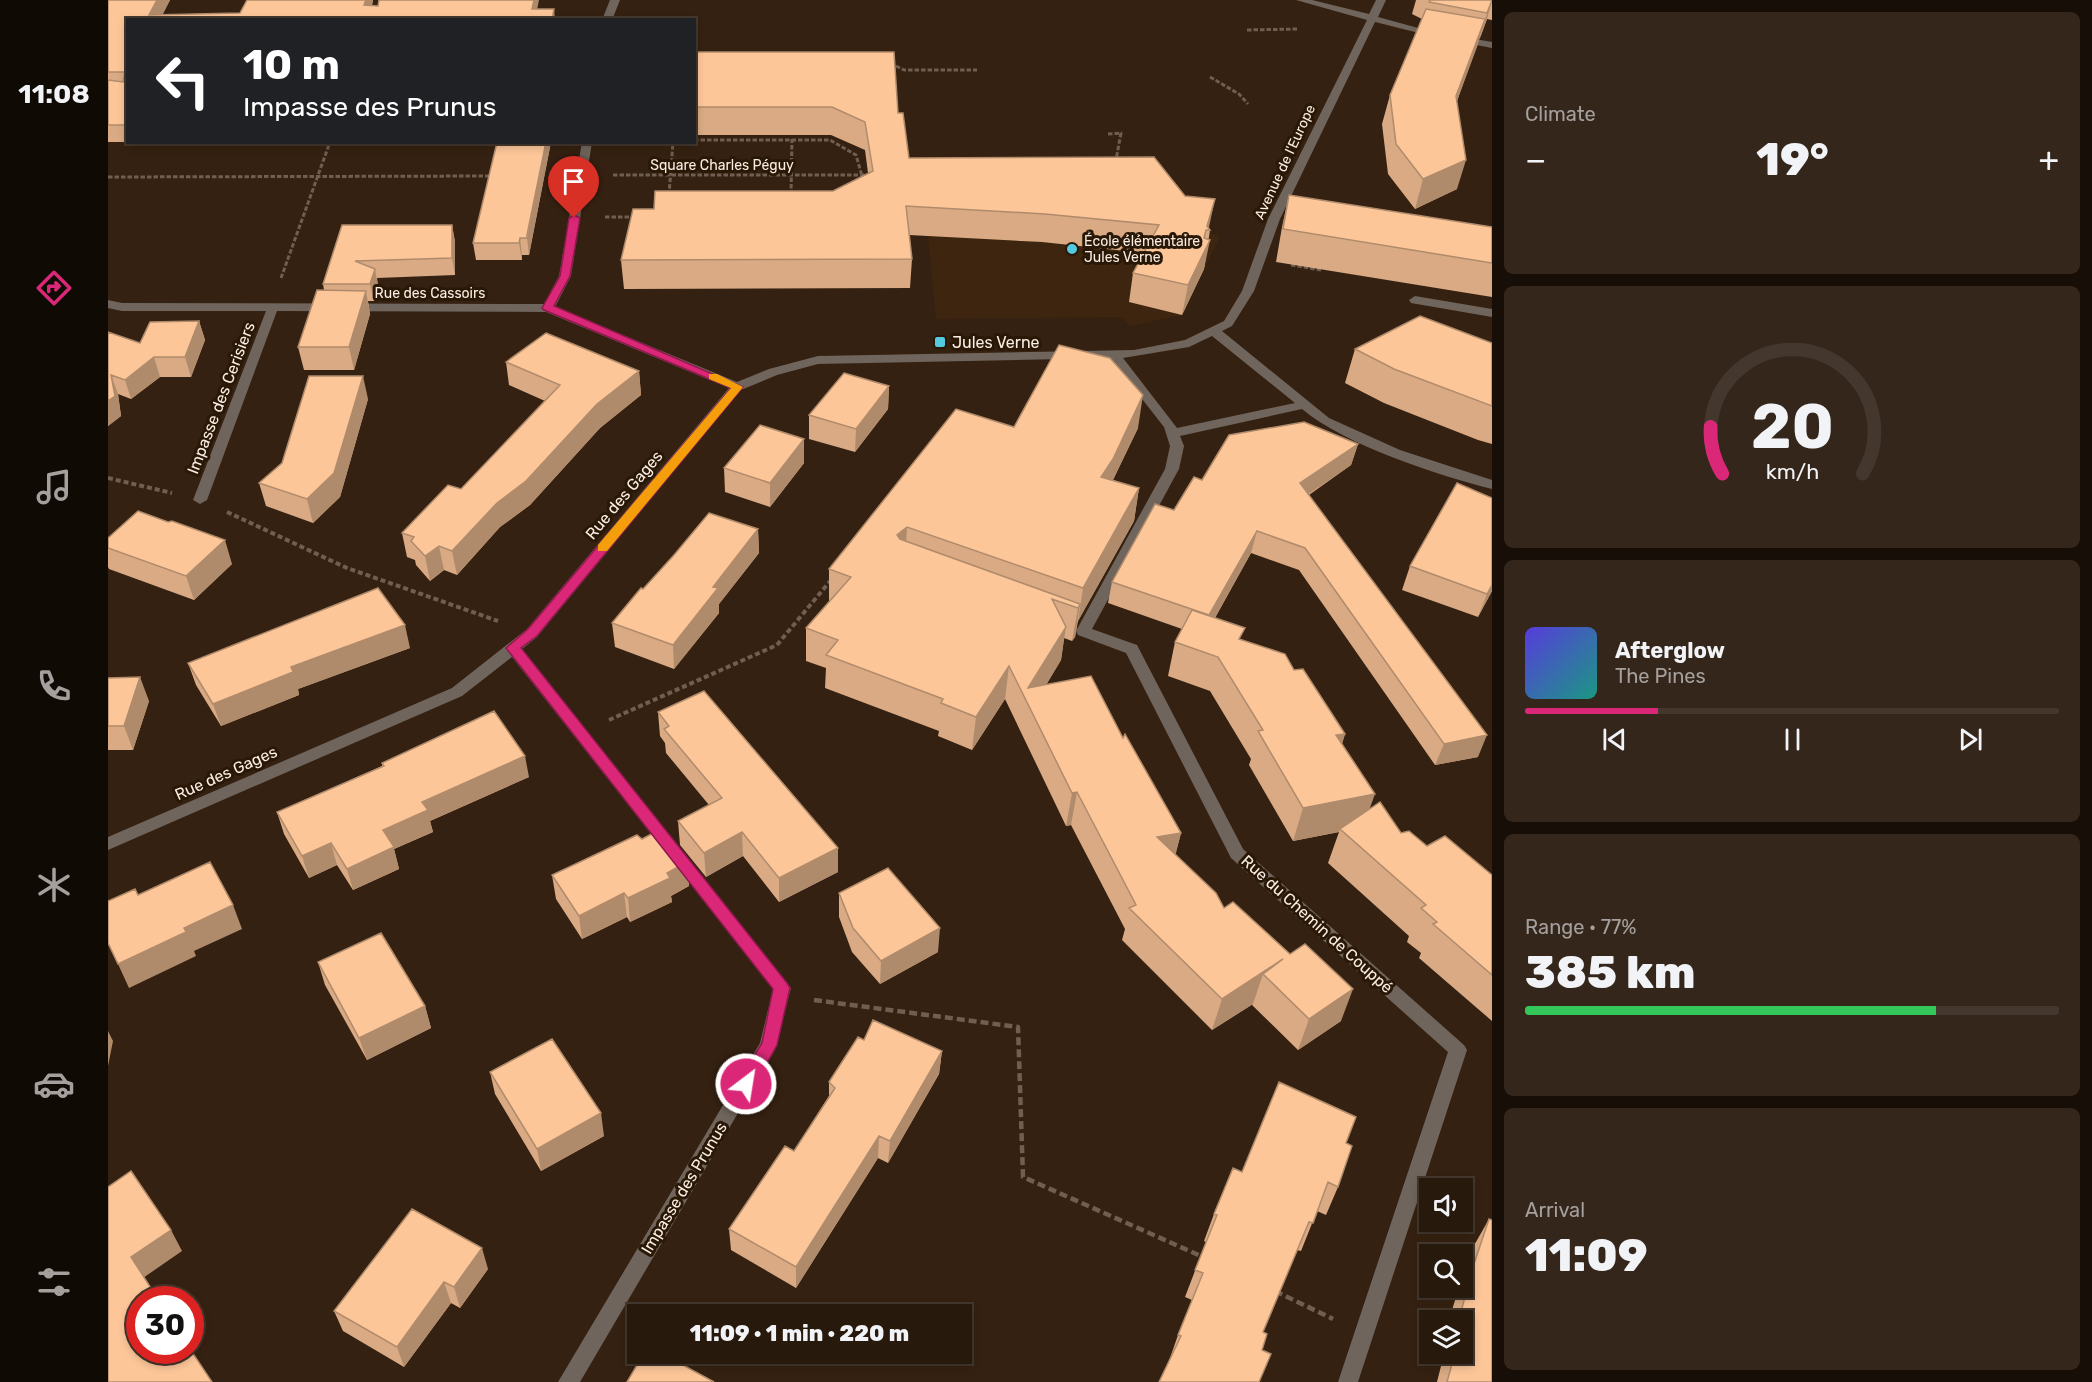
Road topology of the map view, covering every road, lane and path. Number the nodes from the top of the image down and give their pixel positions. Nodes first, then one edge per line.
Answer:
1 (615, 0) edge
2 (1301, 0) edge
3 (1381, 0) edge
4 (608, 18) edge
5 (1372, 19) junction
6 (1305, 29) dead end
7 (1247, 30) dead end
8 (1492, 45) edge
9 (896, 66) edge
10 (977, 70) dead end
11 (1210, 77) dead end
12 (1248, 104) dead end
13 (1108, 134) dead end
14 (792, 139) junction
15 (696, 140) edge
16 (329, 144) edge
17 (587, 144) edge
18 (674, 144) edge
19 (1115, 163) edge
20 (582, 175) junction
21 (672, 175) junction
22 (791, 175) junction
23 (862, 175) junction
24 (874, 175) edge
25 (317, 176) junction
26 (501, 176) edge
27 (108, 177) edge
28 (862, 186) edge
29 (669, 196) edge
30 (1283, 201) junction
31 (1296, 203) edge
32 (790, 205) edge
33 (644, 217) edge
34 (574, 218) junction
35 (1415, 300) dead end
36 (108, 304) edge
37 (273, 308) junction
38 (548, 308) junction
39 (1492, 313) edge
40 (1214, 331) junction
41 (1113, 354) junction
42 (738, 387) junction
43 (1305, 405) junction
44 (1173, 433) junction
45 (108, 478) edge
46 (1492, 485) edge
47 (200, 500) junction
48 (833, 578) edge
49 (532, 633) junction
50 (513, 648) junction
51 (580, 733) junction
52 (108, 844) edge
53 (780, 995) junction
54 (1209, 1260) edge
55 (1268, 1288) edge
56 (1364, 1334) junction
57 (568, 1382) edge
58 (1348, 1382) edge

1 - 4 street
2 - 5 street
3 - 5 street, Avenue de l'Europe
5 - 8 street
5 - 30 street, Avenue de l'Europe
6 - 7 path
9 - 10 path
11 - 12 path
13 - 19 path
14 - 15 path, Square Charles Péguy
14 - 22 path
14 - 23 path, Square Charles Péguy
16 - 25 path
17 - 20 street
18 - 21 path
20 - 21 path, Square Charles Péguy
20 - 34 street
21 - 22 path, Square Charles Péguy
21 - 29 path
22 - 23 path, Square Charles Péguy
22 - 32 path
23 - 24 path, Square Charles Péguy
23 - 28 path, Square Charles Péguy
25 - 26 path
25 - 27 path
25 - 37 path
30 - 31 street
30 - 40 street, Avenue de l'Europe
33 - 34 path
34 - 38 street
35 - 39 street
36 - 37 street, Rue des Cassoirs
37 - 38 street, Rue des Cassoirs
37 - 47 street, Impasse des Cerisiers
38 - 42 street, Rue des Cassoirs
40 - 41 street, Rue des Gages
40 - 43 street
41 - 42 street, Rue des Gages
41 - 44 street
42 - 49 street, Rue des Gages
43 - 44 street
43 - 46 street
44 - 56 street, Rue du Chemin de Couppé
45 - 47 path
47 - 49 path
48 - 51 path
49 - 50 street, Rue des Gages
50 - 51 street
50 - 52 street, Rue des Gages
51 - 53 street
53 - 54 path
53 - 57 street, Impasse des Prunus
55 - 56 path
56 - 58 street, Rue du Chemin de Couppé

